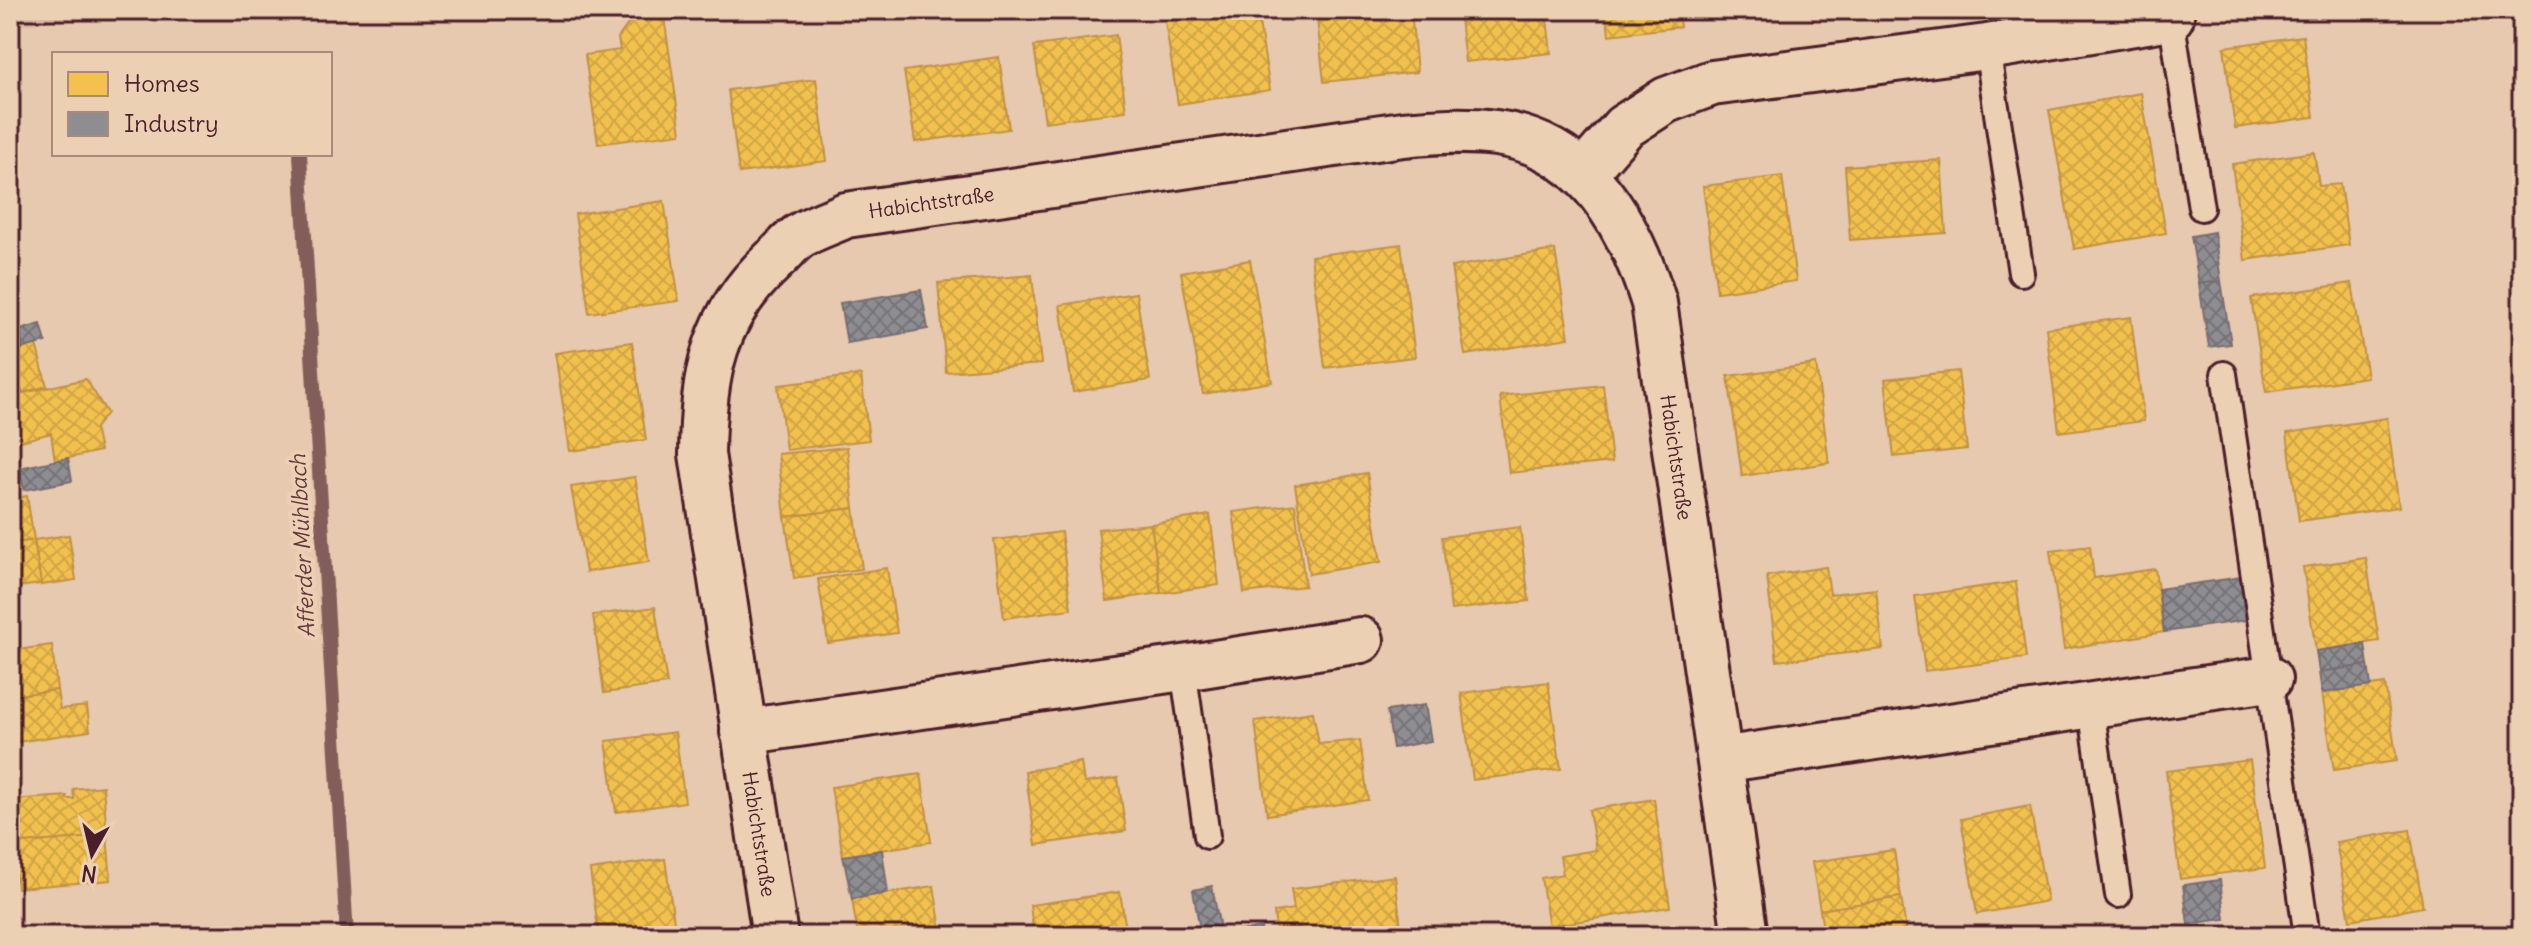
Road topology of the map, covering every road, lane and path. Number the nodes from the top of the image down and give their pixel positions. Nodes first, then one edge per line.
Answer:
1 (2171, 14) edge
2 (1987, 47) junction
3 (1584, 173) junction
4 (2201, 208) dead end
5 (2021, 273) dead end
6 (2224, 374) dead end
7 (1361, 640) dead end
8 (1183, 668) junction
9 (2269, 679) junction
10 (2091, 707) junction
11 (743, 732) junction
12 (1720, 760) junction
13 (1207, 836) dead end
14 (2118, 895) dead end
15 (775, 936) edge
16 (1745, 936) edge
17 (2307, 936) edge

1 - 2 street
1 - 4 lane
2 - 3 street
2 - 5 lane
3 - 11 street, Habichtstraße
3 - 12 street, Habichtstraße
6 - 9 lane
7 - 8 street
8 - 11 street
8 - 13 lane
9 - 10 street
9 - 17 lane
10 - 12 street
10 - 14 lane
11 - 15 street, Habichtstraße
12 - 16 street, Habichtstraße

